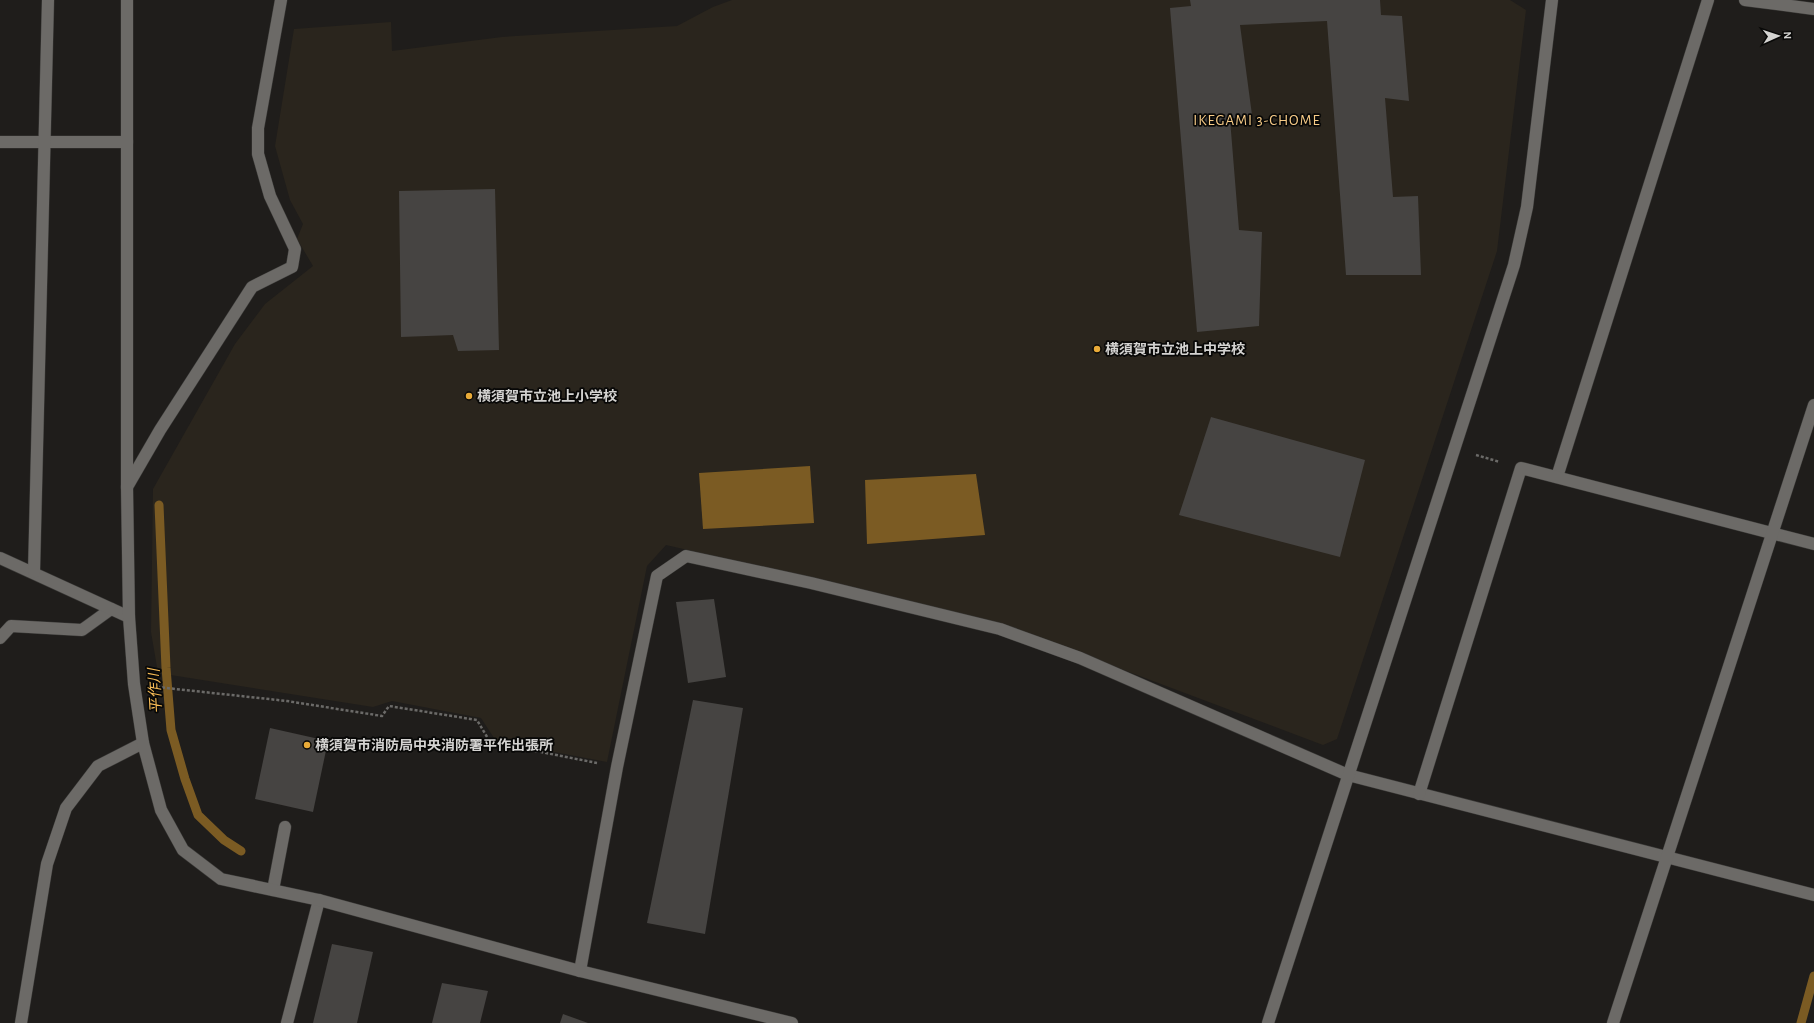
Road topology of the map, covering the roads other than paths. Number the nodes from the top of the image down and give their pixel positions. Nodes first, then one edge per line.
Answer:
1 (48, 0) edge
2 (127, 0) edge
3 (281, 0) edge
4 (1552, 0) edge
5 (1708, 0) edge
6 (1745, 0) edge
7 (1814, 9) edge
8 (0, 142) edge
9 (45, 142) junction
10 (127, 142) junction
11 (1814, 405) edge
12 (1557, 477) junction
13 (127, 487) junction
14 (1772, 533) junction
15 (1814, 544) edge
16 (0, 558) edge
17 (34, 572) junction
18 (111, 609) junction
19 (129, 617) junction
20 (0, 638) edge
21 (143, 743) junction
22 (1348, 775) junction
23 (1419, 794) junction
24 (285, 827) dead end
25 (1668, 858) junction
26 (273, 890) junction
27 (1814, 895) edge
28 (319, 900) junction
29 (580, 970) junction
30 (784, 1022) edge
31 (21, 1023) edge
32 (287, 1023) edge
33 (1268, 1023) edge
34 (1613, 1023) edge

1 - 9 street
2 - 10 street
3 - 13 street
4 - 22 street
5 - 12 street
6 - 7 street
8 - 9 street
9 - 10 street
9 - 17 street
10 - 13 street
11 - 14 street
12 - 14 street
12 - 23 street
13 - 19 street
14 - 15 street
14 - 25 street
16 - 17 street
17 - 18 street
18 - 19 street
18 - 20 street
19 - 21 street
21 - 26 street
21 - 31 street
22 - 23 street
22 - 29 street
22 - 33 street
23 - 25 street
24 - 26 street
25 - 27 street
25 - 34 street
26 - 28 street
28 - 29 street
28 - 32 street
29 - 30 street

